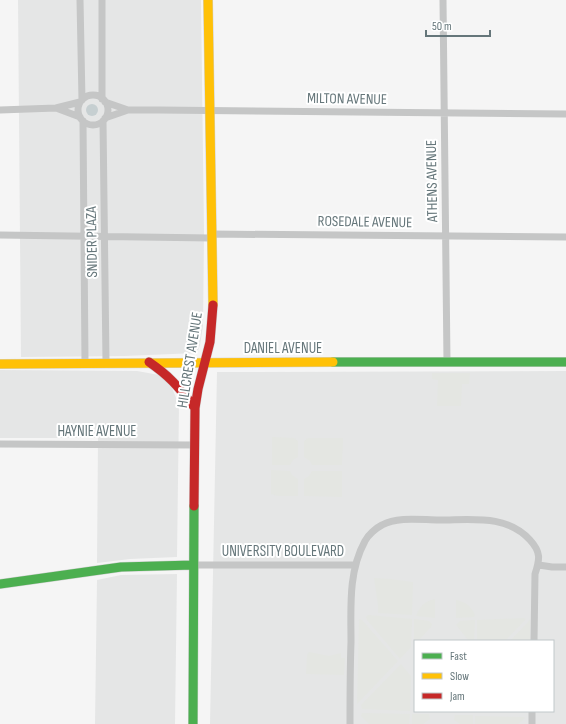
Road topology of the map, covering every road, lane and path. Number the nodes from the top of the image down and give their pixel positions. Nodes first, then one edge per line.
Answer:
1 (80, 0) edge
2 (102, 0) edge
3 (208, 0) edge
4 (443, 0) edge
5 (104, 100) junction
6 (81, 101) junction
7 (56, 108) junction
8 (0, 110) edge
9 (128, 110) junction
10 (210, 110) junction
11 (444, 113) junction
12 (566, 114) edge
13 (82, 119) junction
14 (104, 119) junction
15 (0, 235) edge
16 (83, 236) junction
17 (211, 236) junction
18 (446, 236) junction
19 (105, 237) junction
20 (566, 237) edge
21 (85, 362) junction
22 (106, 362) junction
23 (149, 362) junction
24 (205, 362) junction
25 (447, 362) junction
26 (566, 362) edge
27 (0, 364) edge
28 (195, 408) junction
29 (0, 444) edge
30 (194, 445) junction
31 (193, 565) junction
32 (355, 565) junction
33 (538, 565) junction
34 (566, 567) edge
35 (0, 584) edge
36 (534, 640) edge
37 (532, 712) edge
38 (192, 724) edge
39 (350, 724) edge
40 (532, 724) edge

1 - 6 street
2 - 5 street
3 - 10 street, HILLCREST AVENUE
4 - 11 street, ATHENS AVENUE
5 - 6 street
5 - 9 street, MILTON AVENUE
5 - 14 street
6 - 7 street
6 - 13 street
7 - 8 street
7 - 13 street
9 - 10 street, MILTON AVENUE
9 - 14 street, MILTON AVENUE
10 - 11 street, MILTON AVENUE
10 - 17 street, HILLCREST AVENUE
11 - 12 street, MILTON AVENUE
11 - 18 street, ATHENS AVENUE
13 - 14 street
13 - 16 street, SNIDER PLAZA
14 - 19 street, SNIDER PLAZA
15 - 16 street, ROSEDALE AVENUE
16 - 19 street, ROSEDALE AVENUE
16 - 21 street, SNIDER PLAZA
17 - 18 street, ROSEDALE AVENUE
17 - 19 street, ROSEDALE AVENUE
17 - 24 street, HILLCREST AVENUE
18 - 20 street, ROSEDALE AVENUE
18 - 25 street, ATHENS AVENUE
19 - 22 street, SNIDER PLAZA
21 - 22 street, DANIEL AVENUE
21 - 27 street, DANIEL AVENUE
22 - 23 street, DANIEL AVENUE
23 - 24 street, DANIEL AVENUE
23 - 28 street
24 - 25 street, DANIEL AVENUE
24 - 28 street, HILLCREST AVENUE
25 - 26 street, DANIEL AVENUE
28 - 30 street, HILLCREST AVENUE
29 - 30 street, HAYNIE AVENUE
30 - 31 street, HILLCREST AVENUE
31 - 32 street, UNIVERSITY BOULEVARD
31 - 35 street, UNIVERSITY BOULEVARD
31 - 38 street, HILLCREST AVENUE
32 - 33 street, UNIVERSITY BOULEVARD
32 - 39 street
33 - 34 street
33 - 36 street, UNIVERSITY BOULEVARD
37 - 40 street

